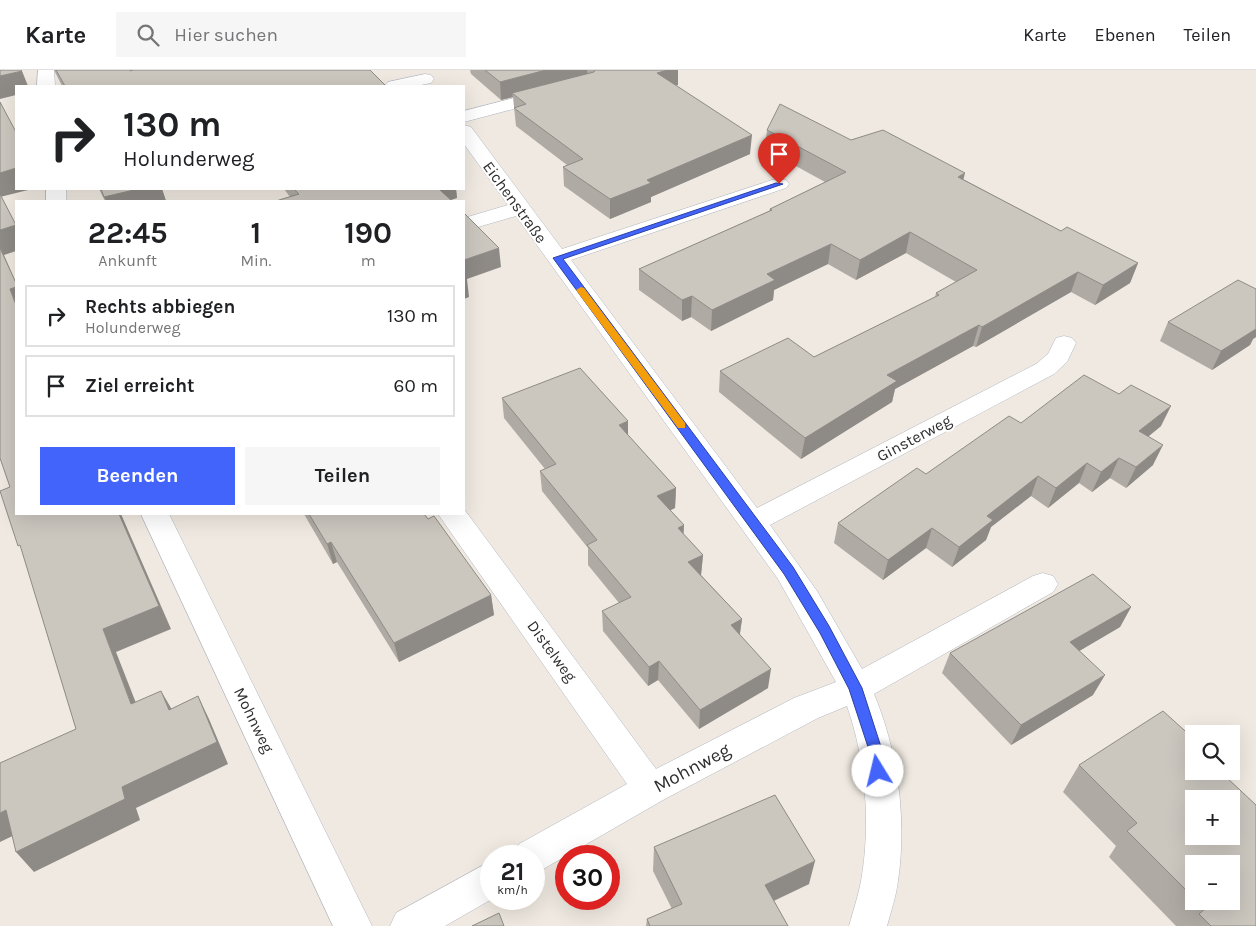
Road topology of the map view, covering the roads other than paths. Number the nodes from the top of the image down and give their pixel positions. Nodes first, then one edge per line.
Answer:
1 (46, 70) edge
2 (425, 78) edge
3 (46, 85) edge
4 (398, 85) edge
5 (569, 89) edge
6 (465, 117) edge
7 (465, 132) edge
8 (779, 184) dead end
9 (519, 208) junction
10 (465, 226) edge
11 (557, 258) junction
12 (1064, 343) dead end
13 (155, 515) edge
14 (453, 515) edge
15 (753, 522) junction
16 (1043, 584) dead end
17 (856, 688) junction
18 (651, 788) junction
19 (545, 849) edge
20 (480, 886) edge
21 (353, 926) edge
22 (409, 926) edge
23 (868, 926) edge

1 - 3 street
2 - 4 street
5 - 6 street
7 - 9 street, Eichenstraße
8 - 11 street
9 - 10 street
9 - 11 street, Eichenstraße
11 - 15 street, Eichenstraße
12 - 15 street, Ginsterweg
13 - 21 street, Mohnweg
14 - 18 street, Distelweg
15 - 17 street, Eichenstraße
16 - 17 street, Mohnweg
17 - 18 street, Mohnweg
17 - 23 street, Eichenstraße
18 - 19 street, Mohnweg
20 - 22 street

